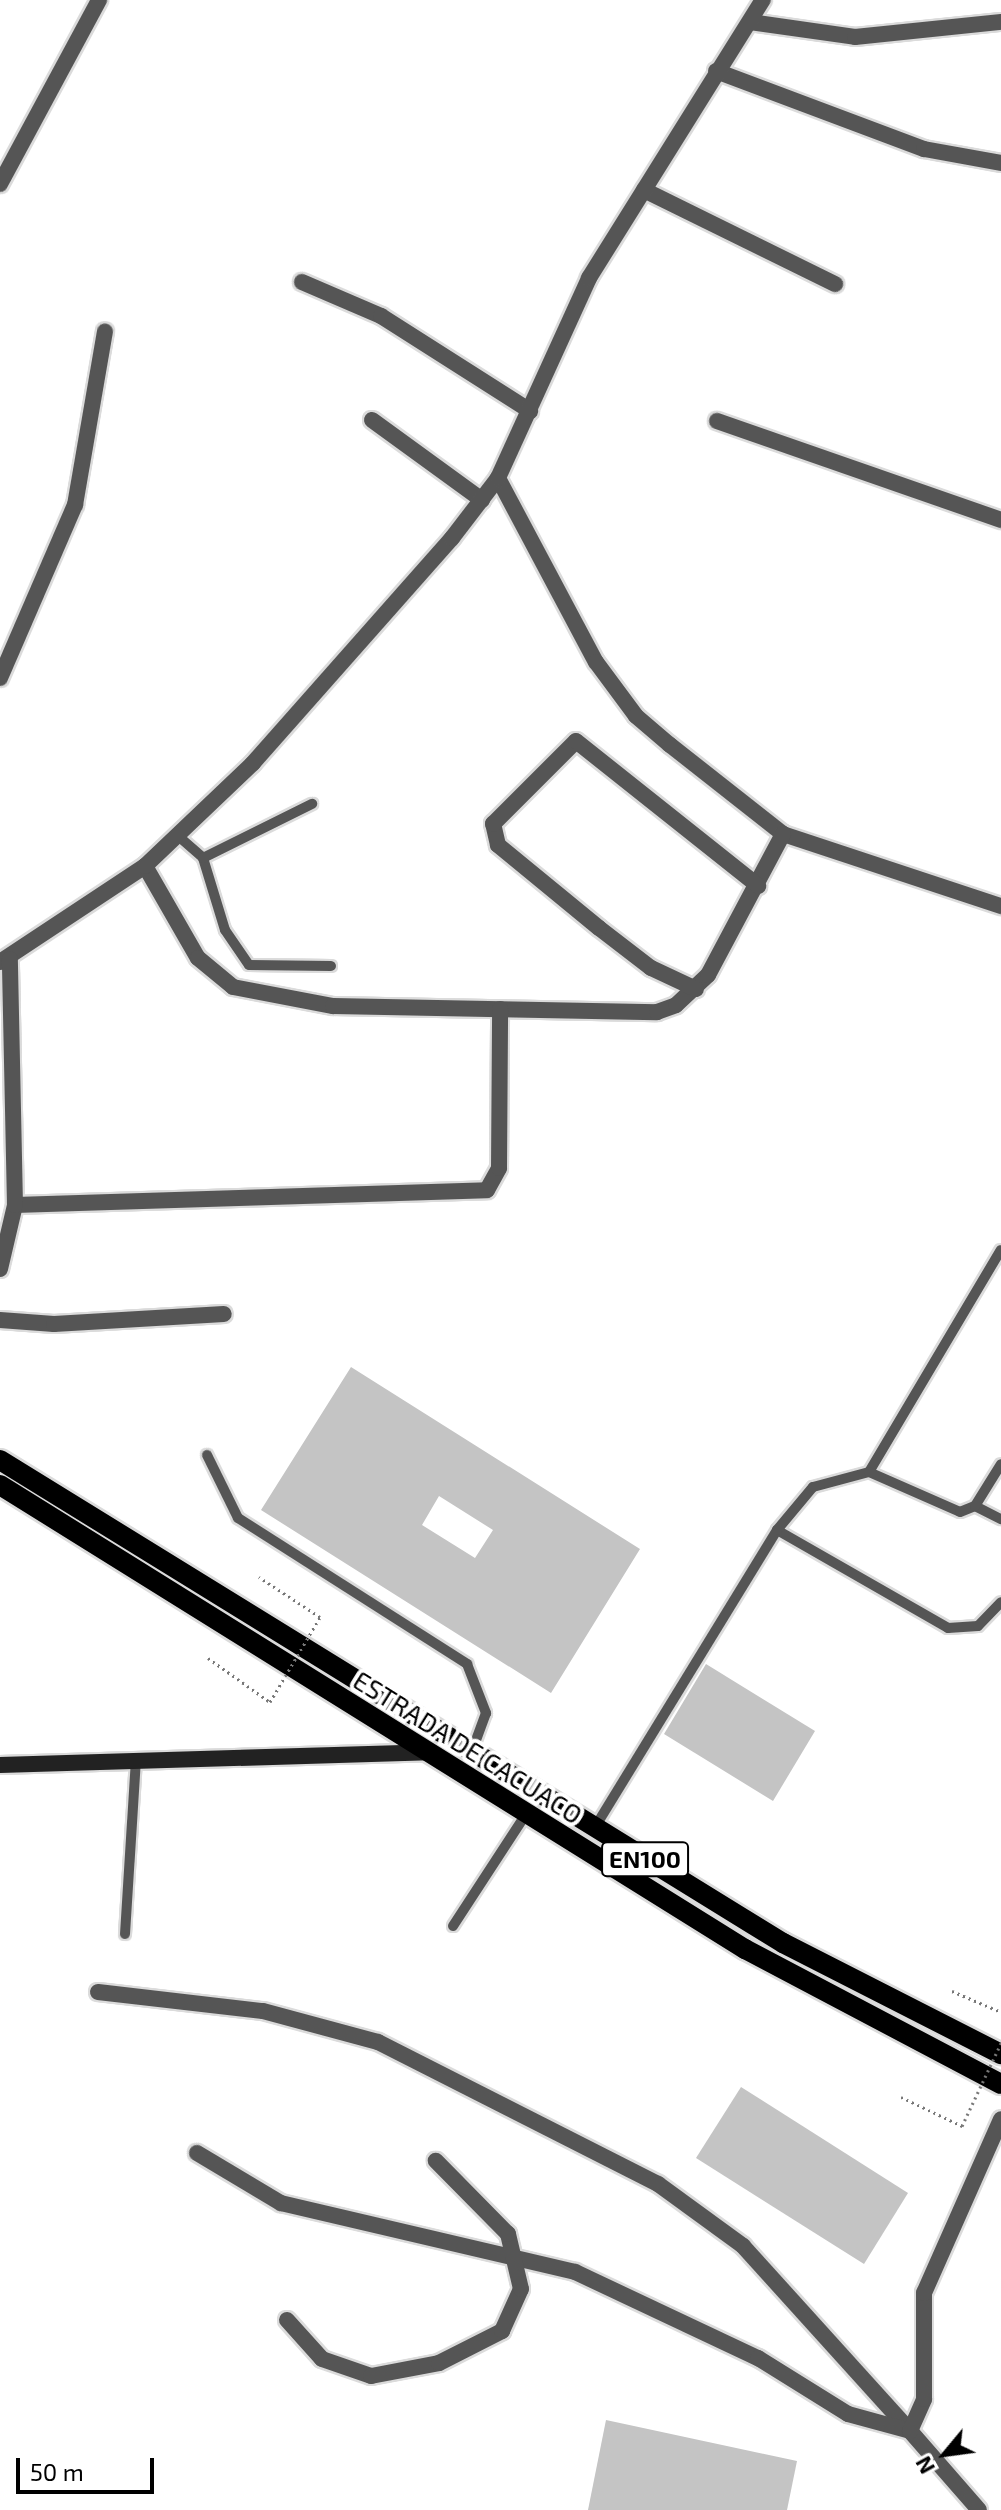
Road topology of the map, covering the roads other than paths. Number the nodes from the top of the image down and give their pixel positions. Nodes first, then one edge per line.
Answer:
1 (99, 0) edge
2 (763, 0) edge
3 (750, 22) junction
4 (1001, 22) edge
5 (716, 71) junction
6 (1001, 163) edge
7 (0, 184) edge
8 (644, 190) junction
9 (302, 282) dead end
10 (835, 284) dead end
11 (105, 332) dead end
12 (530, 411) junction
13 (372, 420) dead end
14 (717, 421) dead end
15 (498, 478) junction
16 (482, 500) junction
17 (1001, 520) edge
18 (0, 678) edge
19 (312, 804) dead end
20 (783, 834) junction
21 (177, 835) junction
22 (203, 858) junction
23 (145, 866) junction
24 (758, 886) junction
25 (1001, 906) edge
26 (5, 960) edge
27 (331, 966) dead end
28 (696, 989) junction
29 (500, 1009) junction
30 (8, 1207) edge
31 (1001, 1250) edge
32 (0, 1269) edge
33 (224, 1314) dead end
34 (0, 1320) edge
35 (207, 1455) dead end
36 (0, 1460) edge
37 (1001, 1464) edge
38 (869, 1472) junction
39 (0, 1485) edge
40 (975, 1506) junction
41 (1001, 1519) edge
42 (777, 1530) junction
43 (1001, 1602) edge
44 (472, 1751) junction
45 (429, 1752) junction
46 (136, 1758) junction
47 (0, 1765) edge
48 (526, 1814) junction
49 (595, 1827) junction
50 (453, 1926) dead end
51 (125, 1934) dead end
52 (98, 1992) dead end
53 (1001, 2054) edge
54 (1001, 2084) edge
55 (1001, 2119) edge
56 (197, 2153) dead end
57 (436, 2161) dead end
58 (515, 2254) junction
59 (287, 2320) dead end
60 (910, 2431) junction
61 (979, 2510) edge

1 - 7 street
2 - 3 street
3 - 4 street
3 - 5 street
5 - 6 street
5 - 8 street
8 - 10 street
8 - 12 street
9 - 12 street
11 - 18 street
12 - 15 street
13 - 16 street
14 - 17 street
15 - 16 street
15 - 20 street
16 - 21 street
19 - 22 lane
20 - 24 street
20 - 25 street
21 - 22 lane
21 - 23 street
22 - 27 lane
23 - 26 street
23 - 29 street
24 - 28 street
24 - 28 street
26 - 30 street
28 - 29 street
29 - 30 street
30 - 32 street
31 - 38 lane
33 - 34 street
35 - 44 lane
36 - 44 main road, ESTRADA DE CACUACO / EN100
37 - 40 lane
38 - 40 lane
38 - 42 lane
39 - 45 main road, ESTRADA DE CACUACO / EN100
40 - 41 lane
42 - 43 lane
42 - 49 lane
44 - 49 main road, ESTRADA DE CACUACO / EN100
45 - 46 street
45 - 48 main road, ESTRADA DE CACUACO / EN100
46 - 47 street
46 - 51 lane
48 - 50 lane
48 - 54 main road, ESTRADA DE CACUACO / EN100
49 - 53 main road, ESTRADA DE CACUACO / EN100
52 - 60 street
55 - 60 street
56 - 58 street
57 - 58 street
58 - 59 street
58 - 60 street
60 - 61 street

